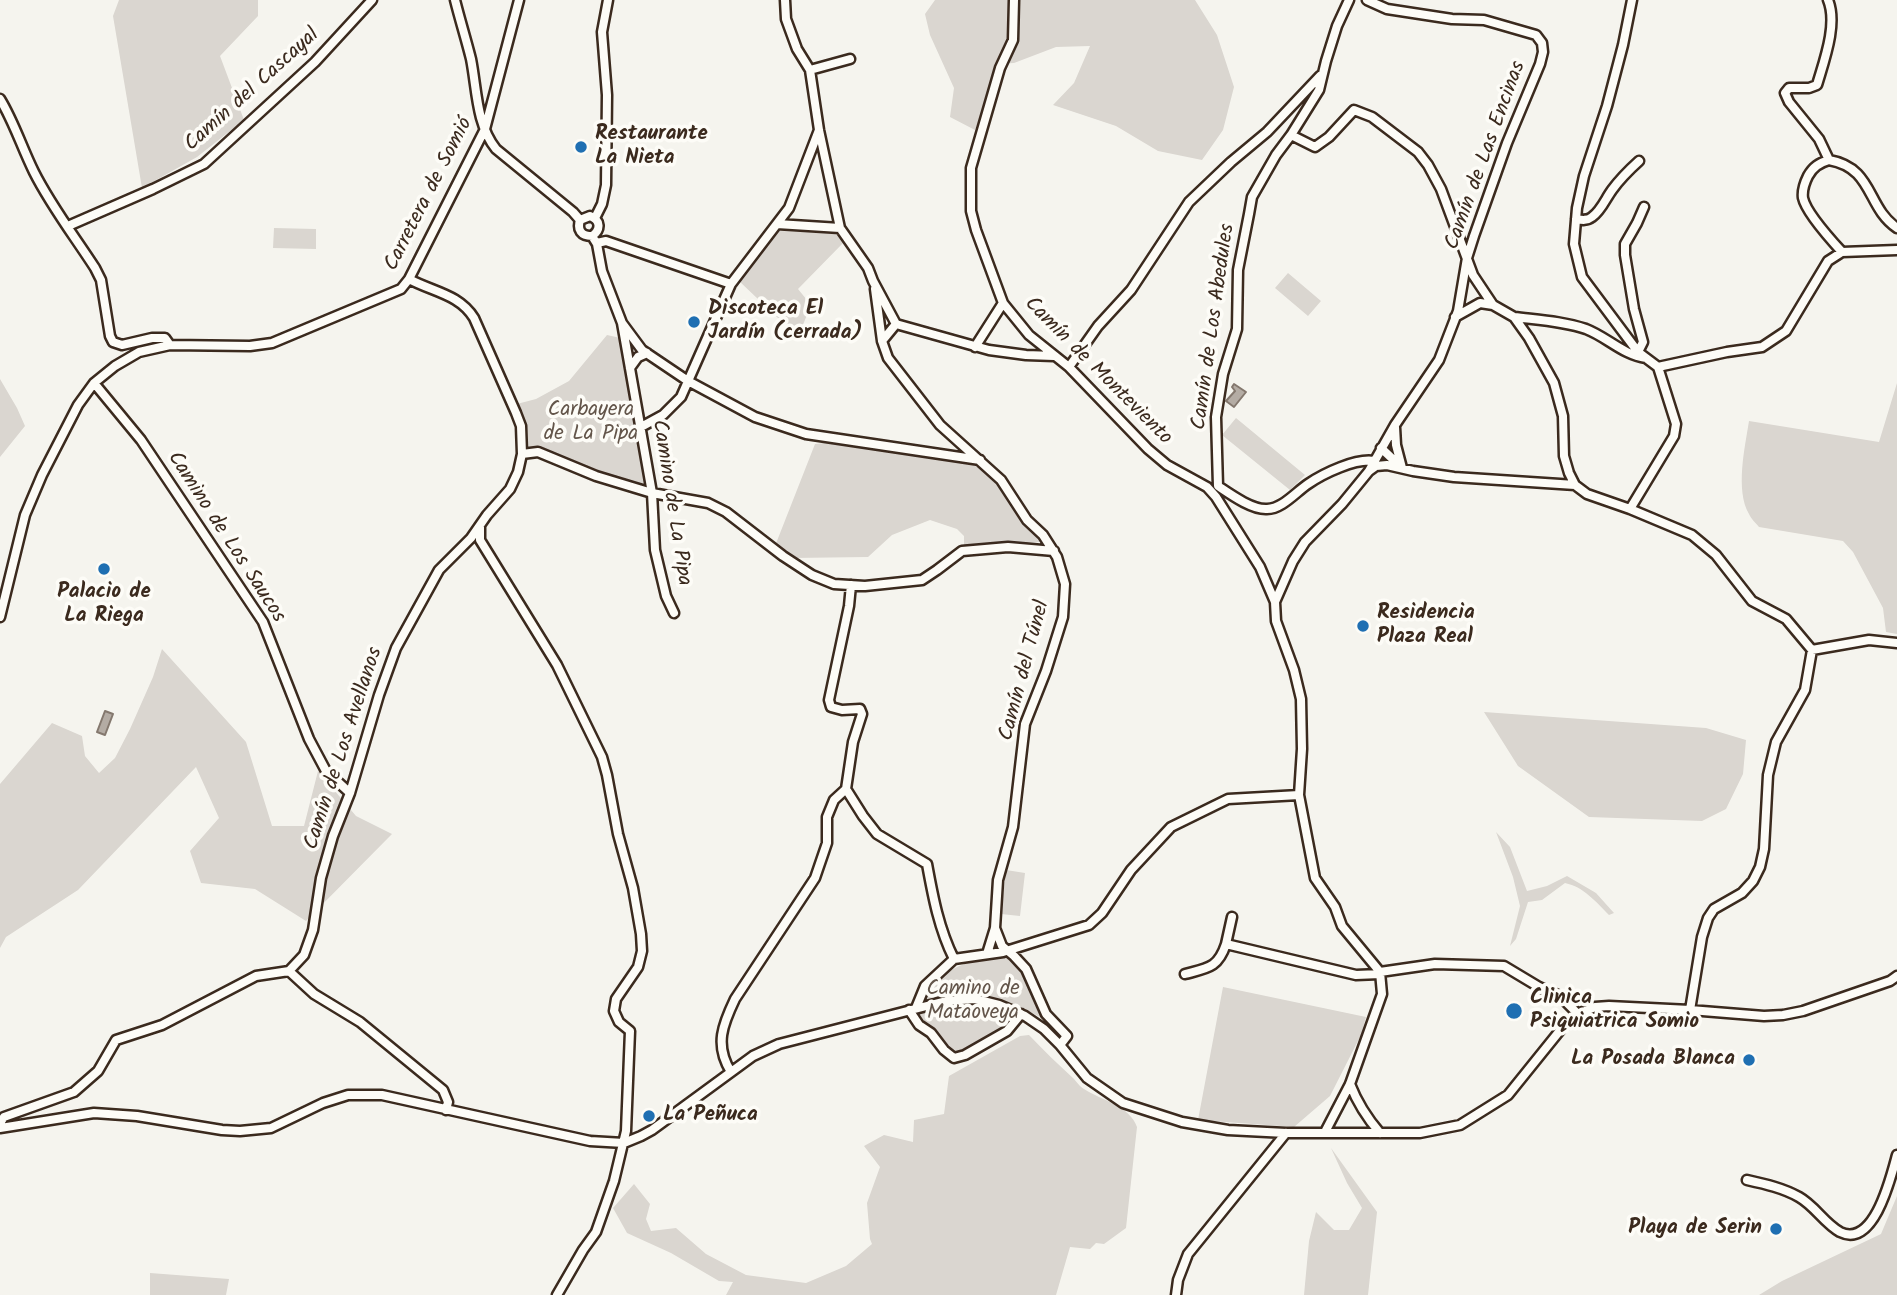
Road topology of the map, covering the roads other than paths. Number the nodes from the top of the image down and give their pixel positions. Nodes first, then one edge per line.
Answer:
1 (372, 0) edge
2 (455, 0) edge
3 (519, 0) edge
4 (608, 0) edge
5 (785, 0) edge
6 (1014, 0) edge
7 (1349, 0) edge
8 (1367, 0) edge
9 (1632, 0) edge
10 (1828, 0) edge
11 (850, 59) dead end
12 (810, 70) junction
13 (1322, 74) junction
14 (0, 99) edge
15 (485, 129) junction
16 (819, 130) junction
17 (1291, 135) junction
18 (1829, 160) junction
19 (1639, 161) dead end
20 (1644, 207) dead end
21 (595, 218) junction
22 (1576, 219) junction
23 (580, 220) junction
24 (777, 224) junction
25 (68, 226) junction
26 (840, 228) junction
27 (1897, 228) edge
28 (595, 240) junction
29 (1897, 250) edge
30 (1842, 252) junction
31 (1467, 258) junction
32 (409, 279) junction
33 (873, 281) junction
34 (731, 284) junction
35 (1003, 303) junction
36 (1493, 305) junction
37 (1455, 317) junction
38 (1514, 317) junction
39 (622, 323) junction
40 (896, 324) junction
41 (882, 341) junction
42 (170, 345) junction
43 (975, 347) junction
44 (647, 353) junction
45 (1642, 355) junction
46 (1054, 356) junction
47 (1069, 367) junction
48 (1658, 367) junction
49 (630, 368) junction
50 (688, 382) junction
51 (94, 383) junction
52 (1395, 425) junction
53 (641, 427) junction
54 (1381, 448) junction
55 (522, 454) junction
56 (980, 460) junction
57 (1374, 461) junction
58 (1402, 468) junction
59 (1369, 471) junction
60 (1575, 485) junction
61 (652, 494) junction
62 (1630, 509) junction
63 (480, 527) junction
64 (1054, 551) junction
65 (851, 585) junction
66 (1275, 602) junction
67 (674, 613) dead end
68 (0, 617) edge
69 (1897, 643) edge
70 (1812, 650) junction
71 (846, 789) junction
72 (350, 793) junction
73 (1299, 795) junction
74 (1232, 918) dead end
75 (995, 928) junction
76 (1226, 944) junction
77 (1006, 951) junction
78 (987, 954) junction
79 (954, 959) junction
80 (289, 971) junction
81 (1380, 973) junction
82 (1185, 974) dead end
83 (1897, 976) edge
84 (913, 1009) junction
85 (1690, 1010) junction
86 (1021, 1014) junction
87 (1578, 1014) junction
88 (1060, 1045) junction
89 (731, 1072) junction
90 (1350, 1084) junction
91 (446, 1110) junction
92 (0, 1126) edge
93 (1325, 1132) junction
94 (1286, 1133) junction
95 (1380, 1133) junction
96 (624, 1143) junction
97 (1897, 1155) edge
98 (1747, 1180) dead end
99 (556, 1295) edge
100 (1176, 1295) edge

1 - 25 street, Camín del Cascayal
2 - 15 street
3 - 15 street, Carretera de Somió
4 - 21 street
5 - 12 street
6 - 35 street, Camín de Monteviento
7 - 13 street
8 - 31 street, Camín de Las Encinas
9 - 22 street
10 - 18 street
11 - 12 street
12 - 16 street
13 - 17 street
13 - 47 street
14 - 25 street
15 - 23 street
15 - 32 street, Carretera de Somió
16 - 24 street
16 - 26 street
17 - 31 street
17 - 57 street, Camín de Los Abedules
18 - 27 street
18 - 30 street
19 - 22 street
20 - 45 street
21 - 23 street
21 - 28 street
22 - 45 street
23 - 28 street
24 - 26 street
24 - 34 street
25 - 42 street
26 - 33 street
28 - 34 street
28 - 39 street, Camino de La Pipa
29 - 30 street
30 - 48 street
31 - 36 street
31 - 37 street, Camín de Las Encinas
32 - 42 street, Carretera de Somió
32 - 55 street, Camín de Los Avellanos
33 - 40 street
33 - 41 street, Camín del Túnel
34 - 50 street
35 - 43 street
35 - 46 street, Camín de Monteviento
36 - 37 street
36 - 38 street
37 - 52 street, Camín de Las Encinas
38 - 45 street
38 - 60 street
39 - 44 street
39 - 49 street, Camino de La Pipa
40 - 41 street
40 - 43 street
41 - 56 street, Camín del Túnel
42 - 51 street, Carretera de Somió
43 - 46 street
44 - 49 street
44 - 50 street
45 - 48 street
46 - 47 street, Camín de Monteviento
47 - 66 street, Camín de Monteviento
48 - 62 street
49 - 53 street, Camino de La Pipa
50 - 53 street
50 - 56 street
51 - 68 street, Carretera de Somió
51 - 72 street, Camino de Los Saucos
52 - 54 street, Camín de Las Encinas
52 - 58 street
53 - 61 street, Camino de La Pipa
54 - 57 street, Camín de Las Encinas
54 - 58 street
55 - 61 street
55 - 63 street, Camín de Los Avellanos
56 - 64 street, Camín del Túnel
57 - 59 street, Camín de Las Encinas
58 - 59 street
58 - 60 street
59 - 66 street, Camín de Las Encinas
60 - 62 street
61 - 65 street
61 - 67 street, Camino de La Pipa
62 - 70 street
63 - 72 street, Camín de Los Avellanos
63 - 96 street
64 - 65 street
64 - 75 street, Camín del Túnel
65 - 71 street
66 - 73 street, Camín de Monteviento
69 - 70 street
70 - 85 street
71 - 79 street
71 - 89 street
72 - 80 street, Camín de Los Avellanos
73 - 77 street
73 - 81 street, Camín de Monteviento
74 - 76 street
75 - 77 street
75 - 78 street
76 - 81 street
76 - 82 street
77 - 78 street
77 - 88 street
78 - 79 street
79 - 84 street
80 - 91 street
80 - 92 street
81 - 87 street
81 - 90 street
83 - 85 street
84 - 86 street
84 - 86 street
84 - 89 street
85 - 87 street
86 - 88 street
87 - 95 street
88 - 94 street
89 - 96 street
90 - 93 street
90 - 95 street
91 - 92 street
91 - 96 street
93 - 94 street
93 - 95 street
94 - 100 street
96 - 99 street
97 - 98 street

